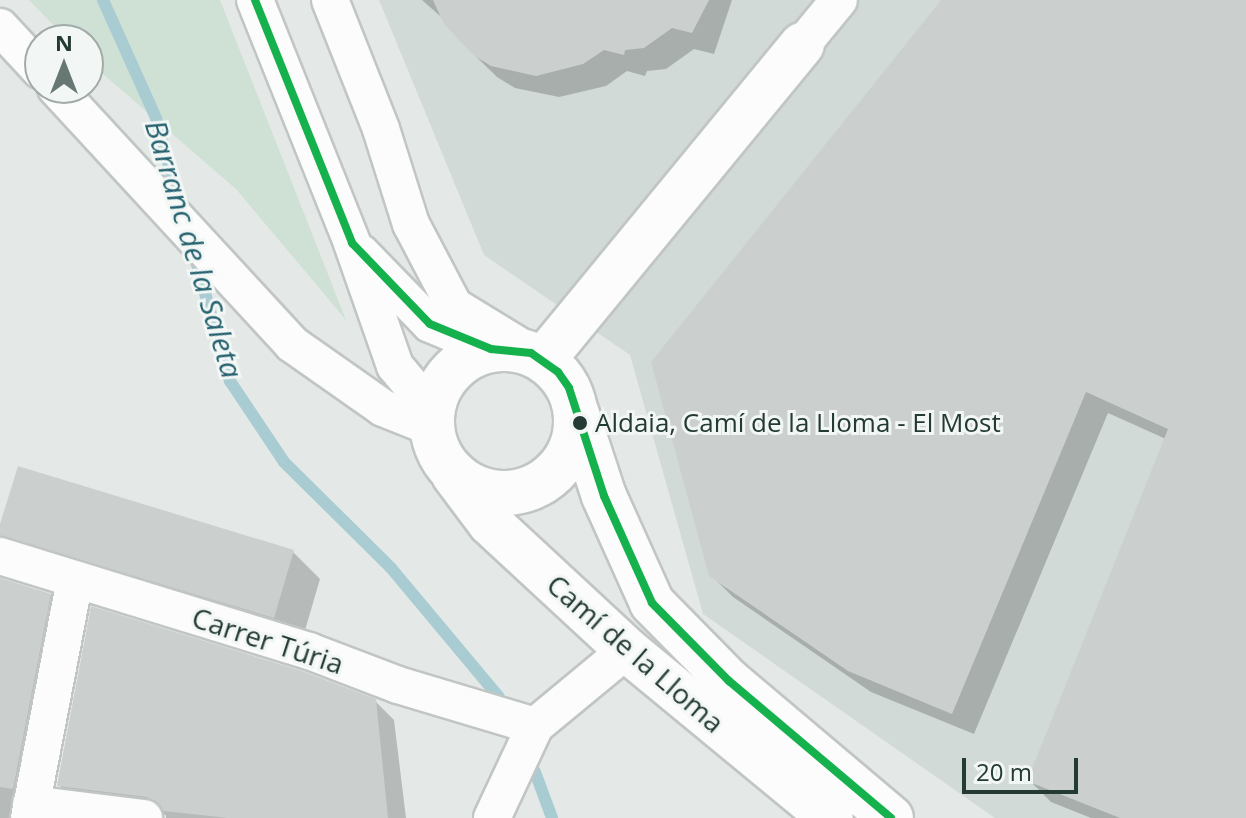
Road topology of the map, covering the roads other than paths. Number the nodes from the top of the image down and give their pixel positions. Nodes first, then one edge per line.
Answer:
1 (255, 0) edge
2 (330, 0) edge
3 (839, 0) edge
4 (0, 27) edge
5 (802, 45) joint
6 (24, 53) edge
7 (71, 104) edge
8 (352, 243) junction
9 (542, 372) junction
10 (432, 418) junction
11 (454, 475) junction
12 (0, 556) edge
13 (75, 580) junction
14 (627, 650) junction
15 (535, 726) junction
16 (30, 811) edge
17 (144, 818) edge
18 (492, 818) edge
19 (831, 818) edge
20 (891, 818) edge

1 - 8 street
2 - 9 street
3 - 5 street
4 - 6 street
5 - 9 street
7 - 10 street
8 - 9 street
8 - 10 street
9 - 10 street
9 - 11 street
9 - 20 street, Camí de la Lloma
10 - 11 street
11 - 14 street, Camí de la Lloma
12 - 13 street, Carrer Túria
13 - 15 street, Carrer Túria
13 - 16 street
14 - 15 street
14 - 19 street, Camí de la Lloma
15 - 18 street
16 - 17 street

